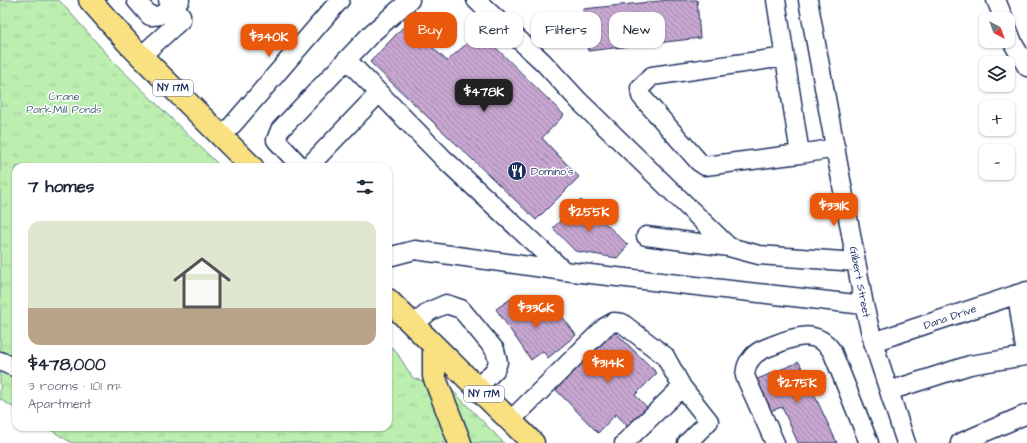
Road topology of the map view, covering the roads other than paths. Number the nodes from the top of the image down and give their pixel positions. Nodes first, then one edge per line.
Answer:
1 (136, 0) edge
2 (340, 0) edge
3 (410, 0) edge
4 (476, 0) edge
5 (776, 0) edge
6 (808, 0) edge
7 (996, 0) edge
8 (96, 2) edge
9 (174, 2) edge
10 (1001, 12) edge
11 (1015, 47) edge
12 (141, 56) junction
13 (785, 57) junction
14 (347, 60) junction
15 (1027, 67) edge
16 (379, 93) junction
17 (222, 137) junction
18 (836, 148) junction
19 (800, 154) junction
20 (248, 163) edge
21 (297, 163) edge
22 (312, 163) edge
23 (646, 236) dead end
24 (729, 247) junction
25 (392, 255) edge
26 (856, 262) junction
27 (564, 271) junction
28 (1022, 292) edge
29 (392, 305) edge
30 (864, 305) junction
31 (413, 325) junction
32 (873, 342) junction
33 (434, 346) junction
34 (0, 361) edge
35 (12, 366) edge
36 (682, 387) junction
37 (477, 388) junction
38 (889, 391) junction
39 (1027, 414) edge
40 (510, 421) junction
41 (460, 443) edge
42 (533, 443) edge
43 (624, 443) edge
44 (687, 443) edge
45 (775, 443) edge
46 (869, 443) edge
47 (906, 443) edge
48 (960, 443) edge

1 - 9 street
2 - 17 street
3 - 14 street
4 - 24 street
5 - 13 street
6 - 18 street, Gilbert Street
7 - 10 street
8 - 12 main road, NY 17M
9 - 12 street
11 - 15 street
12 - 17 main road, NY 17M
13 - 19 street
13 - 19 street
14 - 16 street
14 - 21 street
16 - 22 street
16 - 27 street
17 - 20 main road, NY 17M
18 - 19 street
18 - 26 street, Gilbert Street
23 - 24 street
24 - 26 street
25 - 27 street
26 - 30 street, Gilbert Street
27 - 30 street
28 - 32 street, Dana Drive
28 - 38 street
29 - 31 main road, NY 17M
30 - 32 street, Gilbert Street
31 - 33 main road, NY 17M
31 - 37 street
32 - 38 street, Gilbert Street
33 - 37 main road, NY 17M
33 - 41 main road
34 - 35 street
36 - 40 street
36 - 43 street
36 - 44 street
37 - 40 main road, NY 17M
38 - 47 street, Gilbert Street
39 - 48 street
40 - 42 main road, NY 17M
45 - 46 street

